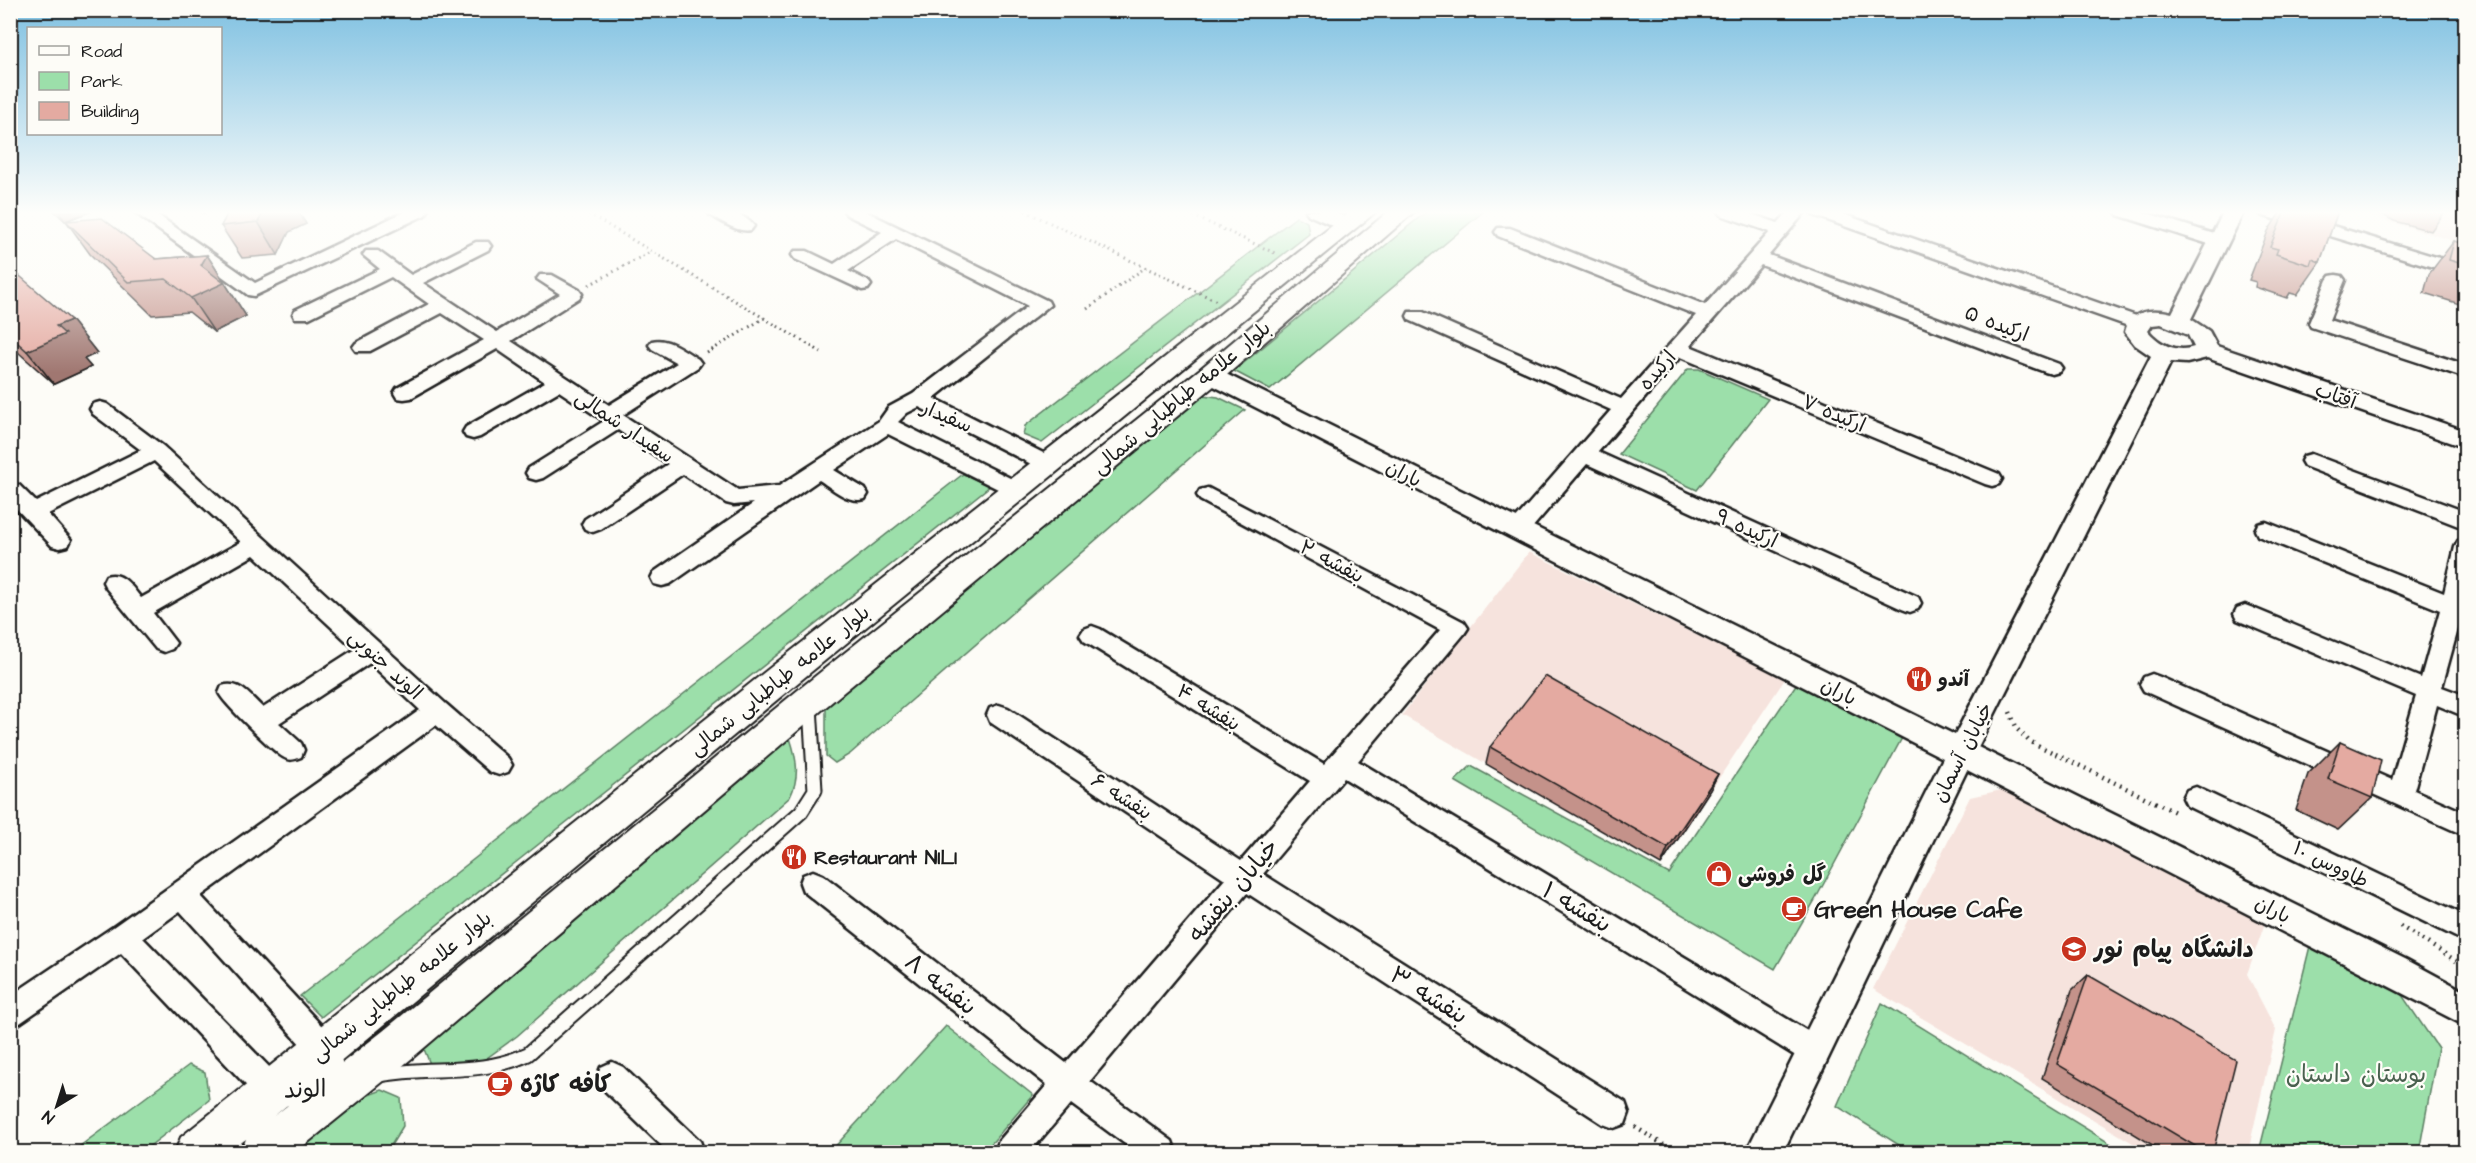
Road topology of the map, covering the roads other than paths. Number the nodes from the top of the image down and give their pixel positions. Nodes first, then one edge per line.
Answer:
1 (218, 265) edge
2 (306, 265) edge
3 (386, 265) edge
4 (444, 265) edge
5 (821, 265) edge
6 (844, 265) edge
7 (962, 265) edge
8 (1297, 265) edge
9 (1338, 265) edge
10 (1588, 265) edge
11 (1750, 265) edge
12 (1779, 265) edge
13 (1975, 265) edge
14 (2206, 265) edge
15 (2444, 265) edge
16 (392, 270) junction
17 (834, 272) junction
18 (2466, 272) edge
19 (546, 279) dead end
20 (2336, 280) dead end
21 (410, 283) junction
22 (862, 285) dead end
23 (442, 305) junction
24 (1708, 313) junction
25 (302, 314) dead end
26 (1416, 316) dead end
27 (2179, 321) junction
28 (2138, 323) junction
29 (497, 341) junction
30 (659, 345) dead end
31 (363, 347) dead end
32 (1677, 348) junction
33 (2206, 350) junction
34 (2164, 353) junction
35 (2052, 368) dead end
36 (2466, 372) edge
37 (1210, 375) junction
38 (558, 382) junction
39 (404, 393) dead end
40 (920, 399) junction
41 (1624, 408) junction
42 (100, 409) dead end
43 (613, 418) junction
44 (887, 425) junction
45 (474, 432) dead end
46 (2466, 440) edge
47 (156, 451) junction
48 (1584, 454) junction
49 (2311, 461) dead end
50 (683, 464) junction
51 (1048, 464) junction
52 (818, 470) junction
53 (536, 473) dead end
54 (1992, 478) dead end
55 (1017, 489) junction
56 (12, 490) edge
57 (784, 493) junction
58 (858, 494) dead end
59 (1209, 495) dead end
60 (33, 512) junction
61 (2466, 521) edge
62 (593, 524) dead end
63 (1517, 530) junction
64 (2266, 530) dead end
65 (60, 540) dead end
66 (256, 544) junction
67 (2466, 547) edge
68 (662, 578) dead end
69 (114, 582) dead end
70 (1910, 603) dead end
71 (2459, 609) edge
72 (138, 610) junction
73 (2245, 614) dead end
74 (1456, 628) joint
75 (1092, 635) dead end
76 (164, 643) dead end
77 (371, 650) junction
78 (2152, 684) dead end
79 (2429, 691) junction
80 (231, 693) dead end
81 (810, 700) junction
82 (2466, 707) edge
83 (436, 711) junction
84 (999, 716) dead end
85 (261, 722) junction
86 (292, 750) dead end
87 (1961, 752) junction
88 (499, 765) dead end
89 (1334, 771) junction
90 (2400, 795) junction
91 (2196, 798) dead end
92 (2466, 825) edge
93 (1244, 877) junction
94 (813, 883) dead end
95 (181, 893) junction
96 (2466, 930) edge
97 (123, 936) junction
98 (2466, 1010) edge
99 (10, 1013) edge
100 (324, 1049) junction
101 (1814, 1051) junction
102 (612, 1077) dead end
103 (1069, 1084) junction
104 (271, 1090) junction
105 (337, 1090) junction
106 (1614, 1113) road end
107 (196, 1152) edge
108 (262, 1152) edge
109 (689, 1152) edge
110 (1010, 1152) edge
111 (1161, 1152) edge
112 (1764, 1152) edge

1 - 2 street
3 - 16 street, سفیدار شمالی
4 - 21 street
5 - 17 street
6 - 17 street
7 - 40 street
8 - 51 main road, بلوار علامه طباطبایی شمالی
9 - 37 main road, بلوار علامه طباطبایی شمالی
10 - 24 street
11 - 24 street, ارکیده
12 - 35 street, ارکیده ۵
13 - 28 street
14 - 27 street
15 - 18 street
16 - 21 street, سفیدار شمالی
16 - 25 street
17 - 22 street
19 - 29 street
20 - 36 street
21 - 23 street, سفیدار شمالی
23 - 29 street, سفیدار شمالی
23 - 31 street
24 - 32 street, ارکیده
26 - 41 street
27 - 28 street
27 - 33 street
28 - 34 street
29 - 38 street, سفیدار شمالی
29 - 39 street
30 - 43 street
32 - 41 street, ارکیده
32 - 54 street, ارکیده ۷
33 - 34 street
33 - 46 street, آفتاب
34 - 87 street, خیابان آسمان
37 - 63 street, باران
37 - 81 main road, بلوار علامه طباطبایی شمالی
38 - 43 street, سفیدار شمالی
38 - 45 street
40 - 44 street, سفیدار
40 - 51 street, سفیدار
41 - 48 street, ارکیده
42 - 47 street, الوند جنوبی
43 - 50 street, سفیدار شمالی
43 - 53 street
44 - 52 street, سفیدار شمالی
44 - 55 street, سفیدار
47 - 60 street
47 - 66 street, الوند جنوبی
48 - 63 street, ارکیده
48 - 70 street, ارکیده ۹
49 - 61 street
50 - 57 street, سفیدار شمالی
50 - 62 street
51 - 55 main road, بلوار علامه طباطبایی شمالی
52 - 57 street, سفیدار شمالی
52 - 58 street
55 - 100 main road, بلوار علامه طباطبایی شمالی
56 - 60 street
57 - 68 street
59 - 74 street, بنفشه ۲
60 - 65 street
63 - 87 street, باران
64 - 71 street
66 - 72 street
66 - 77 street, الوند جنوبی
67 - 71 street
69 - 72 street
71 - 79 street
72 - 76 street
73 - 79 street
74 - 89 street, خیابان بنفشه
75 - 89 street, بنفشه ۴
77 - 83 street, الوند جنوبی
77 - 85 street
78 - 90 street
79 - 82 street
79 - 90 street
80 - 85 street
81 - 105 main road, بلوار علامه طباطبایی شمالی
81 - 105 lane
83 - 88 street
83 - 95 street, الوند جنوبی
84 - 93 street, بنفشه ۶
85 - 86 street
87 - 98 street, باران
87 - 101 street, خیابان آسمان
89 - 93 street, خیابان بنفشه
89 - 101 street, بنفشه ۱
90 - 92 street
91 - 96 street, طاووس ۱۰
93 - 103 street, خیابان بنفشه
93 - 106 street, بنفشه ۳
94 - 103 street, بنفشه ۸
95 - 97 street, الوند جنوبی
95 - 100 street, الوند
97 - 99 street, الوند جنوبی
97 - 104 street, الوند
100 - 104 main road, بلوار علامه طباطبایی شمالی
100 - 105 street, الوند
101 - 112 street, خیابان آسمان
102 - 109 street
103 - 110 street, خیابان بنفشه
103 - 111 street, بنفشه ۸
104 - 105 street, الوند
104 - 107 main road, بلوار علامه طباطبایی شمالی
105 - 108 main road, بلوار علامه طباطبایی شمالی

